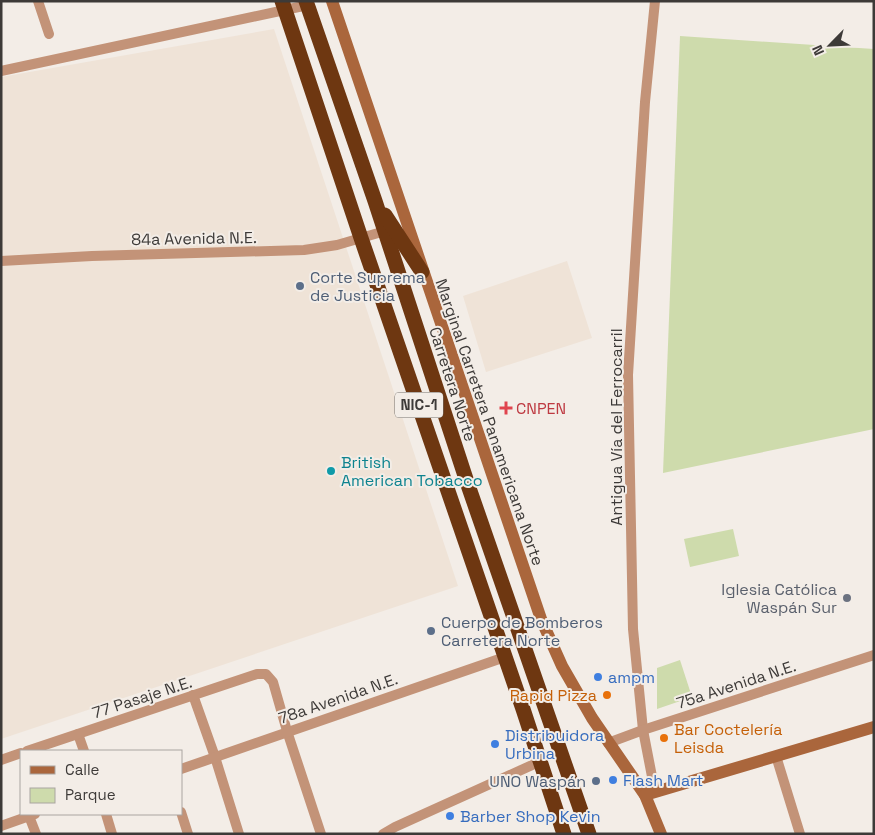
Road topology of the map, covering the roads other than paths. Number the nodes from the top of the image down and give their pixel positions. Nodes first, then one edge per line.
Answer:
1 (38, 1) edge
2 (332, 1) edge
3 (655, 1) edge
4 (307, 3) edge
5 (283, 6) edge
6 (49, 34) dead end
7 (1, 70) edge
8 (375, 201) junction
9 (385, 231) junction
10 (361, 238) junction
11 (1, 261) edge
12 (422, 272) junction
13 (874, 655) edge
14 (505, 657) junction
15 (193, 695) junction
16 (874, 727) edge
17 (643, 730) junction
18 (287, 731) junction
19 (78, 734) junction
20 (608, 743) junction
21 (30, 750) edge
22 (84, 750) edge
23 (20, 753) edge
24 (776, 756) junction
25 (215, 757) junction
26 (1, 760) edge
27 (541, 761) junction
28 (182, 768) edge
29 (650, 794) junction
30 (32, 815) edge
31 (106, 815) edge
32 (182, 815) edge
33 (1, 826) edge
34 (36, 834) edge
35 (112, 834) edge
36 (188, 834) edge
37 (239, 834) edge
38 (321, 834) edge
39 (383, 834) edge
40 (564, 834) edge
41 (589, 834) edge
42 (662, 834) edge
43 (800, 834) edge

1 - 6 street
2 - 12 street, Marginal Carretera Panamericana Norte
3 - 17 street, Antigua Vía del Ferrocarril
4 - 5 street
4 - 8 highway, Carretera Norte / NIC-1
5 - 7 street
5 - 10 highway, NIC-1
8 - 9 highway, Carretera Norte / NIC-1
8 - 12 highway
9 - 10 street, 84a Avenida N.E.
9 - 41 highway, Carretera Norte / NIC-1
10 - 11 street, 84a Avenida N.E.
10 - 14 highway, NIC-1
12 - 20 street, Marginal Carretera Panamericana Norte
13 - 17 street, 75a Avenida N.E.
14 - 18 street, 78a Avenida N.E.
14 - 27 highway, NIC-1
15 - 18 street, 77 Pasaje N.E.
15 - 19 street, 77 Pasaje N.E.
15 - 25 street
16 - 24 street
17 - 20 street, 75a Avenida N.E.
17 - 29 street, Antigua Vía del Ferrocarril
18 - 25 street, 78a Avenida N.E.
18 - 38 street
19 - 21 street, 77 Pasaje N.E.
19 - 22 street
20 - 29 street, Marginal Carretera Panamericana Norte
23 - 26 street
24 - 29 street
24 - 43 street
25 - 28 street, 78a Avenida N.E.
25 - 37 street
27 - 39 street
27 - 40 highway, NIC-1
29 - 42 street, Marginal Carretera Panamericana Norte
30 - 33 street
30 - 34 street
31 - 35 street
32 - 36 street

